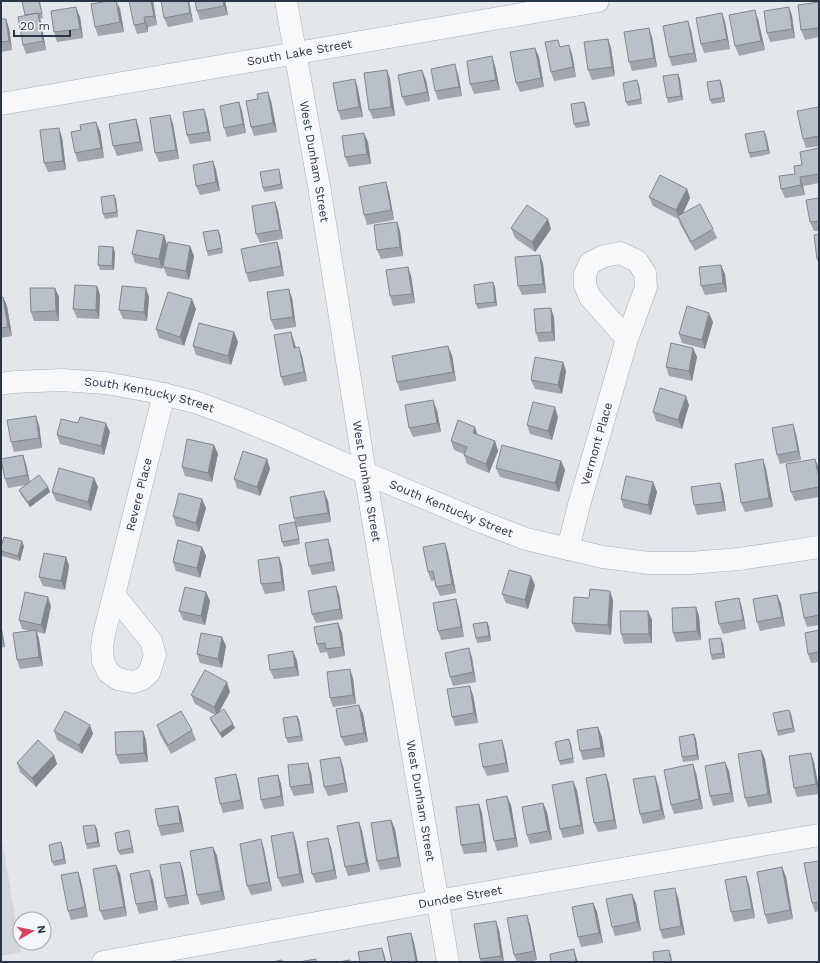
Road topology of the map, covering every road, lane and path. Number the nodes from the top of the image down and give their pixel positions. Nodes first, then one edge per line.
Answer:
1 (286, 1) edge
2 (598, 1) edge
3 (295, 53) junction
4 (1, 104) edge
5 (627, 339) dead end
6 (1, 384) edge
7 (164, 394) junction
8 (365, 473) junction
9 (819, 546) edge
10 (568, 548) junction
11 (114, 595) dead end
12 (819, 835) edge
13 (438, 901) junction
14 (102, 962) edge
15 (448, 962) edge

1 - 3 street, West Dunham Street
2 - 3 street, South Lake Street
3 - 4 street, South Lake Street
3 - 8 street, West Dunham Street
5 - 10 street, Vermont Place
6 - 7 street, South Kentucky Street
7 - 8 street, South Kentucky Street
7 - 11 street, Revere Place
8 - 10 street, South Kentucky Street
8 - 13 street, West Dunham Street
9 - 10 street, South Kentucky Street
12 - 13 street, Dundee Street
13 - 14 street, Dundee Street
13 - 15 street, West Dunham Street

